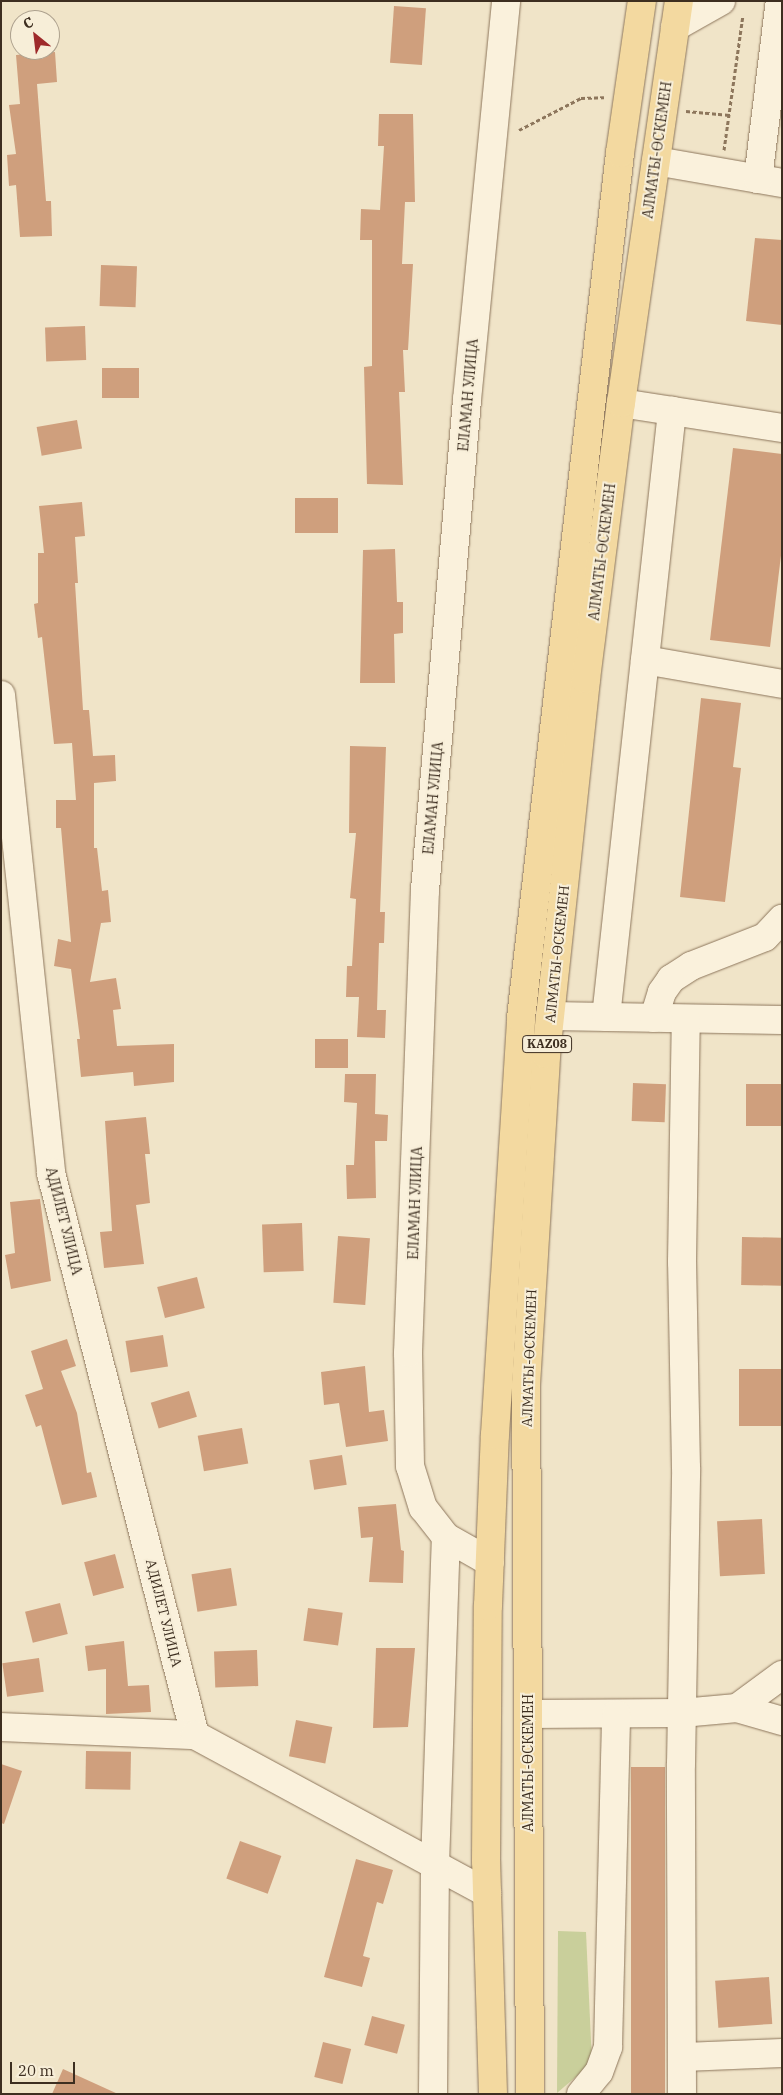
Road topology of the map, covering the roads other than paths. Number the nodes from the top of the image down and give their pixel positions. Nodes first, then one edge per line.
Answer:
1 (506, 1) edge
2 (642, 1) edge
3 (780, 1) edge
4 (731, 5) edge
5 (677, 14) edge
6 (656, 161) junction
7 (770, 181) edge
8 (621, 403) junction
9 (672, 411) junction
10 (782, 428) edge
11 (645, 660) junction
12 (782, 684) edge
13 (1, 695) edge
14 (782, 919) edge
15 (550, 1016) junction
16 (606, 1017) junction
17 (654, 1018) junction
18 (686, 1019) junction
19 (782, 1020) edge
20 (495, 1435) junction
21 (526, 1435) junction
22 (446, 1537) junction
23 (490, 1562) junction
24 (782, 1675) edge
25 (737, 1708) junction
26 (682, 1713) junction
27 (528, 1714) junction
28 (616, 1714) junction
29 (782, 1721) edge
30 (1, 1727) edge
31 (195, 1735) junction
32 (435, 1865) junction
33 (487, 1893) junction
34 (782, 2053) edge
35 (684, 2057) junction
36 (434, 2094) edge
37 (492, 2094) edge
38 (530, 2094) edge
39 (581, 2094) edge
40 (682, 2094) edge

1 - 22 street, ЕЛАМАН УЛИЦА
2 - 20 main road, АЛМАТЫ-ӨСКЕМЕН / KAZ08
3 - 7 street
4 - 5 street
5 - 6 main road, АЛМАТЫ-ӨСКЕМЕН / KAZ08
6 - 7 street
6 - 8 main road, АЛМАТЫ-ӨСКЕМЕН / KAZ08
8 - 9 street
8 - 15 main road, АЛМАТЫ-ӨСКЕМЕН / KAZ08
9 - 10 street
9 - 11 street
11 - 12 street
11 - 16 street
13 - 31 street, АДИЛЕТ УЛИЦА
14 - 17 street
15 - 16 street
15 - 21 main road, АЛМАТЫ-ӨСКЕМЕН / KAZ08
16 - 17 street
17 - 18 street
18 - 19 street
18 - 26 street
20 - 21 main road
20 - 23 main road, АЛМАТЫ-ӨСКЕМЕН / KAZ08
21 - 27 main road, АЛМАТЫ-ӨСКЕМЕН / KAZ08
22 - 23 street, ЕЛАМАН УЛИЦА
22 - 32 street
23 - 33 main road, АЛМАТЫ-ӨСКЕМЕН / KAZ08
24 - 25 street
25 - 26 street
25 - 29 street
26 - 28 street
26 - 35 street
27 - 28 street
27 - 38 main road, АЛМАТЫ-ӨСКЕМЕН / KAZ08
28 - 39 street
30 - 31 street
31 - 32 street
32 - 33 street
32 - 36 street
33 - 37 main road, АЛМАТЫ-ӨСКЕМЕН / KAZ08
34 - 35 street
35 - 40 street

